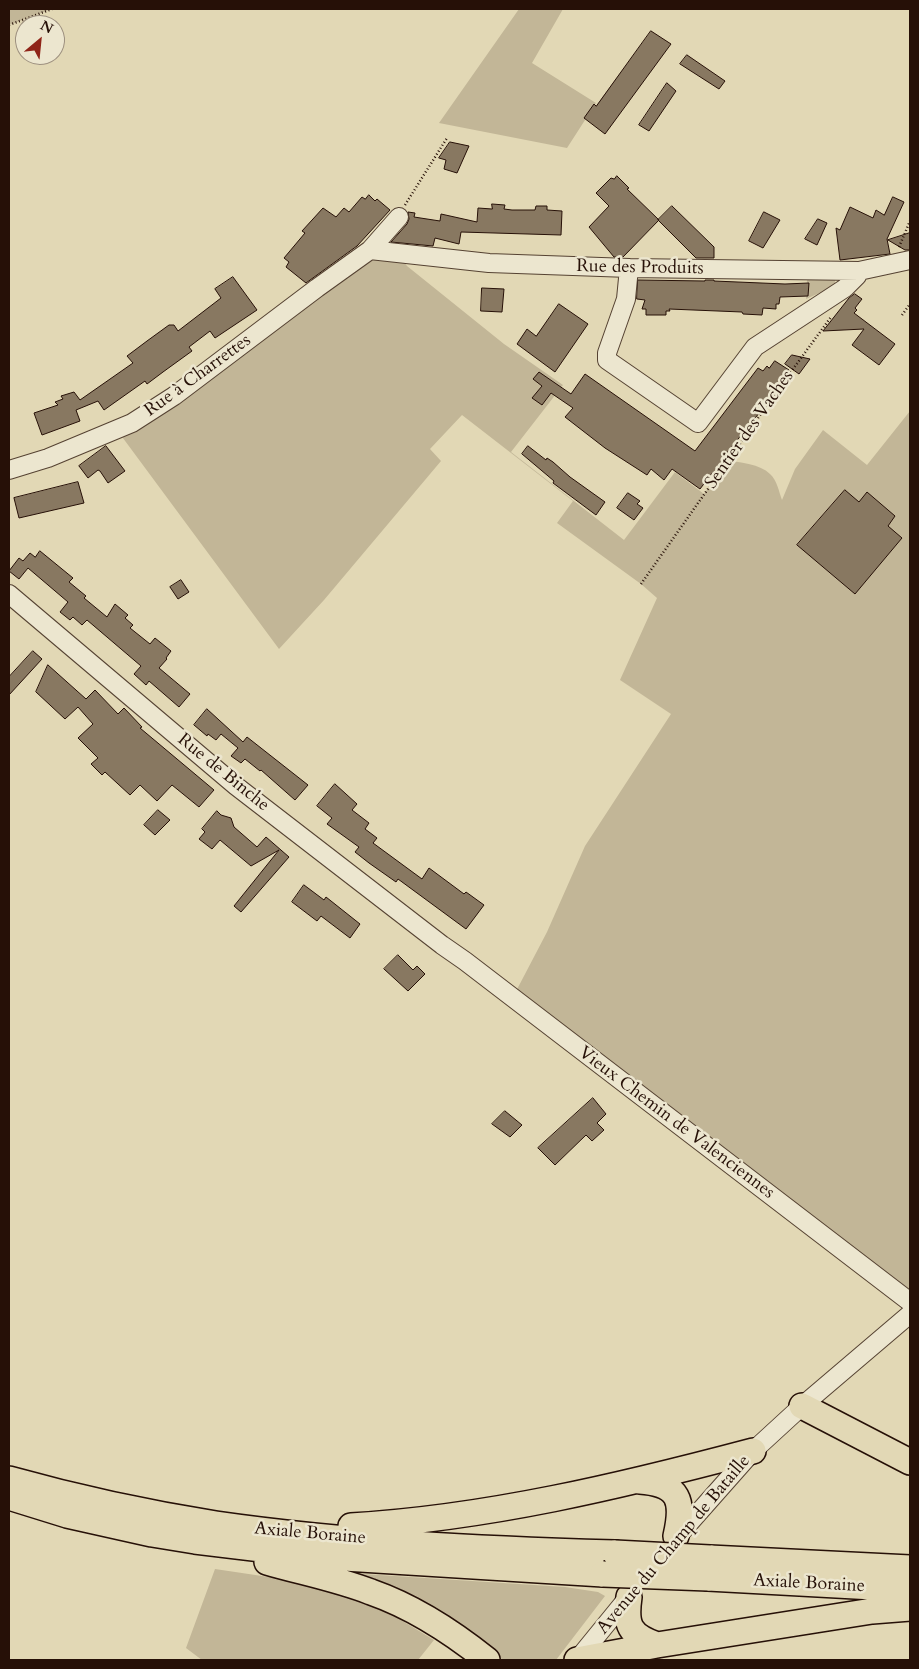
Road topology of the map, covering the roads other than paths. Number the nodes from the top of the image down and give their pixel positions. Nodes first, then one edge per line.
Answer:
1 (398, 217) road end
2 (370, 250) junction
3 (906, 262) edge
4 (629, 268) junction
5 (859, 271) junction
6 (9, 470) edge
7 (9, 594) edge
8 (442, 945) joint
9 (910, 1302) edge
10 (910, 1314) edge
11 (802, 1406) junction
12 (753, 1451) junction
13 (910, 1462) edge
14 (9, 1479) edge
15 (640, 1481) junction
16 (9, 1497) edge
17 (251, 1528) junction
18 (676, 1536) junction
19 (195, 1541) junction
20 (709, 1568) junction
21 (910, 1568) edge
22 (910, 1589) edge
23 (628, 1597) junction
24 (910, 1608) edge
25 (656, 1645) junction
26 (487, 1660) edge
27 (577, 1660) edge

1 - 2 street, Rue à Charrettes
2 - 4 street, Rue des Produits
2 - 6 street, Rue à Charrettes
3 - 5 street, Rue des Produits
4 - 5 street, Rue des Produits
4 - 5 street
7 - 8 street, Rue de Binche
8 - 9 street, Vieux Chemin de Valenciennes
10 - 11 street, Avenue du Champ de Bataille
11 - 12 street, Avenue du Champ de Bataille
11 - 13 highway
12 - 15 highway
12 - 18 street, Avenue du Champ de Bataille
14 - 17 highway, Axiale Boraine
15 - 17 highway
15 - 18 highway
16 - 19 highway, Axiale Boraine
17 - 20 highway, Axiale Boraine, bridge
18 - 23 street, Avenue du Champ de Bataille
19 - 20 highway, Axiale Boraine, bridge
19 - 26 highway
20 - 21 highway, Axiale Boraine
20 - 22 highway, Axiale Boraine
23 - 25 highway
23 - 27 street, Avenue du Champ de Bataille
24 - 25 highway
25 - 27 highway

